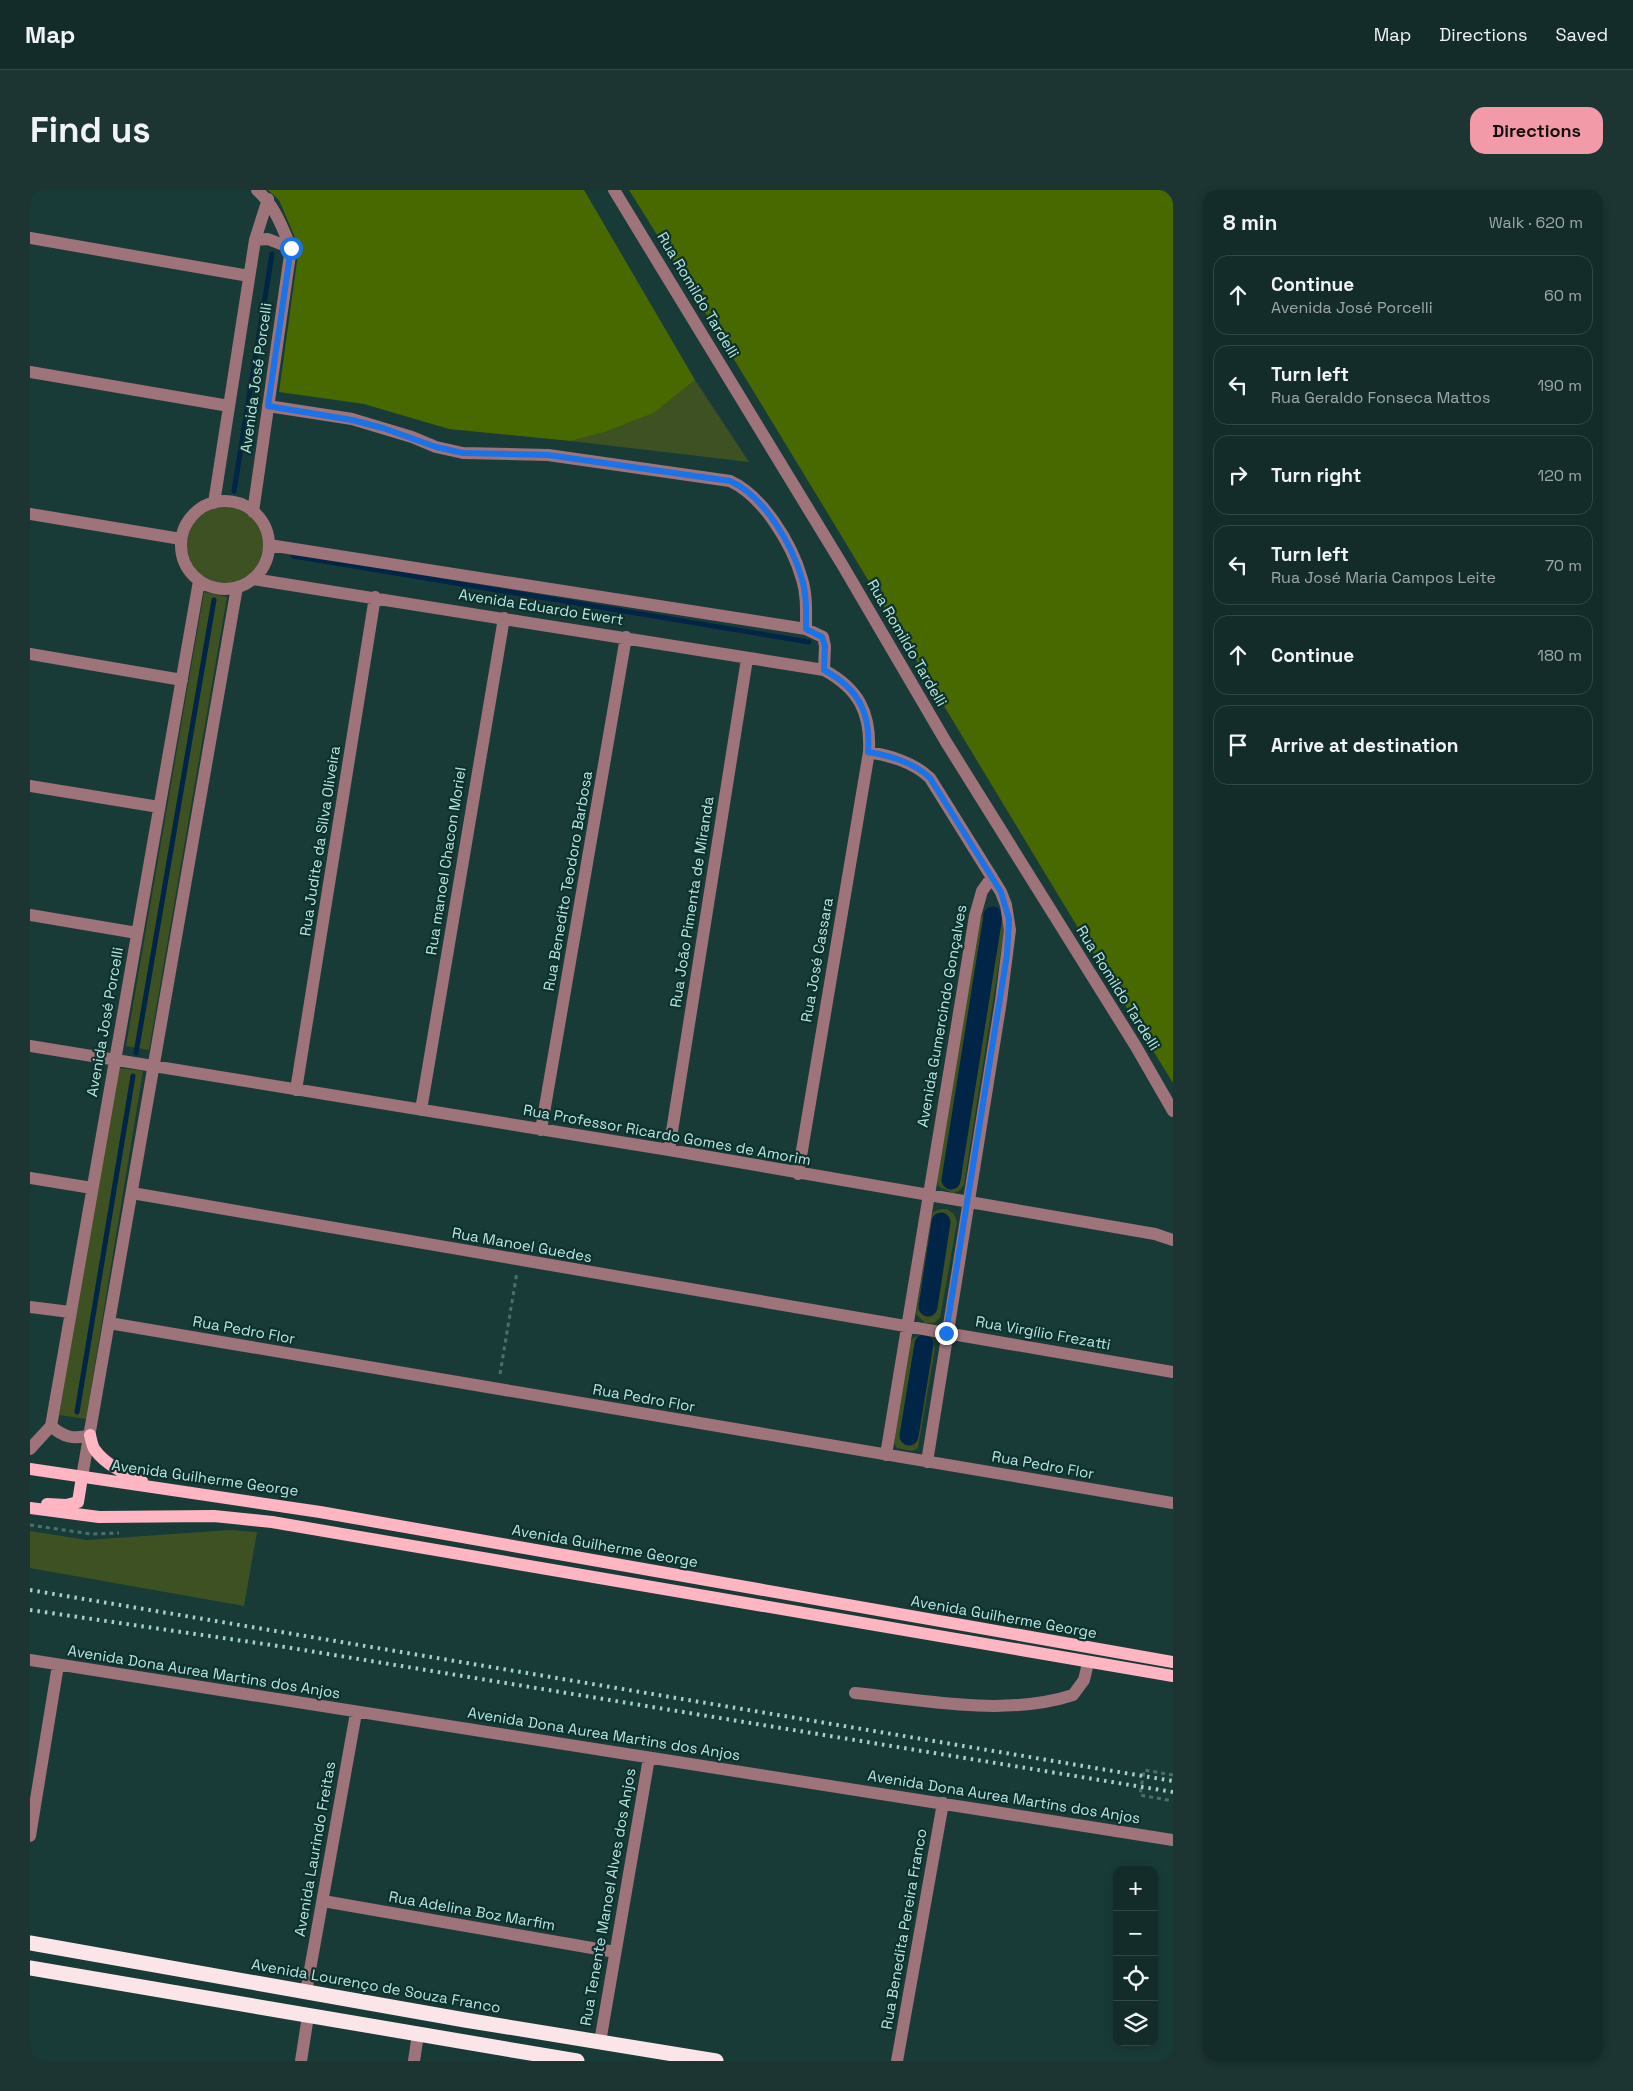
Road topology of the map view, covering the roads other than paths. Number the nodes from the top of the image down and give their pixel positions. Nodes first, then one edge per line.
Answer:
1 (257, 190) edge
2 (614, 190) edge
3 (268, 200) junction
4 (30, 238) edge
5 (255, 240) junction
6 (291, 248) junction
7 (249, 276) junction
8 (30, 372) edge
9 (229, 406) junction
10 (268, 406) junction
11 (214, 503) junction
12 (253, 512) junction
13 (30, 514) edge
14 (181, 539) junction
15 (269, 545) junction
16 (253, 579) junction
17 (199, 581) junction
18 (237, 587) junction
19 (375, 597) junction
20 (504, 618) junction
21 (806, 629) junction
22 (626, 638) junction
23 (30, 654) edge
24 (747, 659) junction
25 (824, 670) junction
26 (182, 680) junction
27 (868, 752) junction
28 (30, 786) edge
29 (159, 807) junction
30 (992, 877) junction
31 (30, 915) edge
32 (137, 933) junction
33 (30, 1046) edge
34 (114, 1060) junction
35 (154, 1067) junction
36 (296, 1090) junction
37 (421, 1110) junction
38 (1173, 1111) edge
39 (541, 1130) junction
40 (669, 1150) junction
41 (798, 1174) junction
42 (30, 1178) edge
43 (92, 1188) junction
44 (132, 1193) junction
45 (929, 1195) junction
46 (969, 1202) junction
47 (1173, 1240) edge
48 (30, 1307) edge
49 (70, 1312) junction
50 (109, 1324) junction
51 (907, 1327) junction
52 (946, 1333) junction
53 (1173, 1372) edge
54 (50, 1426) junction
55 (90, 1435) junction
56 (30, 1449) edge
57 (886, 1455) junction
58 (927, 1462) junction
59 (30, 1469) edge
60 (82, 1477) junction
61 (156, 1487) junction
62 (30, 1503) edge
63 (1173, 1503) edge
64 (30, 1508) edge
65 (30, 1660) edge
66 (1088, 1662) junction
67 (1173, 1662) edge
68 (58, 1665) junction
69 (1173, 1676) edge
70 (855, 1693) dead end
71 (356, 1713) junction
72 (649, 1758) junction
73 (944, 1803) junction
74 (30, 1836) edge
75 (1173, 1840) edge
76 (323, 1901) junction
77 (30, 1942) edge
78 (615, 1952) junction
79 (30, 1968) edge
80 (306, 1992) junction
81 (308, 2016) junction
82 (418, 2034) junction
83 (600, 2042) junction
84 (301, 2061) edge
85 (414, 2061) edge
86 (577, 2061) edge
87 (716, 2061) edge
88 (897, 2061) edge

1 - 3 street
2 - 38 street, Rua Romildo Tardelli
3 - 5 street, Avenida José Porcelli
3 - 6 street
4 - 7 street
5 - 6 street
5 - 7 street, Avenida José Porcelli
6 - 10 street, Avenida José Porcelli
7 - 9 street, Avenida José Porcelli
8 - 9 street
9 - 11 street, Avenida José Porcelli
10 - 12 street, Avenida José Porcelli
10 - 21 street
11 - 12 street
11 - 14 street
12 - 15 street
13 - 14 street
14 - 17 street
15 - 16 street
15 - 21 street, Avenida Eduardo Ewert
16 - 18 street
16 - 19 street, Avenida Eduardo Ewert
17 - 18 street
17 - 26 street, Avenida José Porcelli
18 - 35 street
19 - 20 street, Avenida Eduardo Ewert
19 - 36 street, Rua Judite da Silva Oliveira
20 - 22 street, Avenida Eduardo Ewert
20 - 37 street, Rua manoel Chacon Moriel
21 - 25 street
22 - 24 street, Avenida Eduardo Ewert
22 - 39 street, Rua Benedito Teodoro Barbosa
23 - 26 street
24 - 25 street, Avenida Eduardo Ewert
24 - 40 street, Rua João Pimenta de Miranda
25 - 27 street, Rua José Cassara
26 - 29 street, Avenida José Porcelli
27 - 30 street
27 - 41 street, Rua José Cassara
28 - 29 street
29 - 32 street, Avenida José Porcelli
30 - 45 street, Avenida Gumercindo Gonçalves
30 - 46 street
31 - 32 street
32 - 34 street, Avenida José Porcelli
33 - 34 street, Rua Professor Ricardo Gomes de Amorim
34 - 35 street, Rua Professor Ricardo Gomes de Amorim
34 - 43 street, Avenida José Porcelli
35 - 36 street, Rua Professor Ricardo Gomes de Amorim
35 - 44 street
36 - 37 street, Rua Professor Ricardo Gomes de Amorim
37 - 39 street, Rua Professor Ricardo Gomes de Amorim
39 - 40 street, Rua Professor Ricardo Gomes de Amorim
40 - 41 street, Rua Professor Ricardo Gomes de Amorim
41 - 45 street, Rua Professor Ricardo Gomes de Amorim
42 - 43 street
43 - 49 street, Avenida José Porcelli
44 - 50 street
44 - 51 street, Rua Manoel Guedes
45 - 46 street, Rua Professor Ricardo Gomes de Amorim
45 - 51 street, Avenida Gumercindo Gonçalves
46 - 47 street, Rua Professor Ricardo Gomes de Amorim
46 - 52 street
48 - 49 street
49 - 54 street, Avenida José Porcelli
50 - 55 street
50 - 57 street, Rua Pedro Flor
51 - 52 street, Rua Virgílio Frezatti
51 - 57 street, Avenida Gumercindo Gonçalves
52 - 53 street, Rua Virgílio Frezatti
52 - 58 street
54 - 55 street
54 - 56 street
55 - 60 street
55 - 61 main road
57 - 58 street, Rua Pedro Flor
58 - 63 street, Rua Pedro Flor
59 - 60 main road, Avenida Guilherme George
60 - 61 main road, Avenida Guilherme George
60 - 62 main road
61 - 67 main road, Avenida Guilherme George
64 - 66 main road, Avenida Guilherme George
65 - 68 street, Avenida Dona Aurea Martins dos Anjos
66 - 69 main road, Avenida Guilherme George
66 - 70 street
68 - 71 street, Avenida Dona Aurea Martins dos Anjos
68 - 74 street
71 - 72 street, Avenida Dona Aurea Martins dos Anjos
71 - 76 street, Avenida Laurindo Freitas
72 - 73 street, Avenida Dona Aurea Martins dos Anjos
72 - 78 street, Rua Tenente Manoel Alves dos Anjos
73 - 75 street, Avenida Dona Aurea Martins dos Anjos
73 - 88 street, Rua Benedita Pereira Franco
76 - 78 street, Rua Adelina Boz Marfim
76 - 80 street, Avenida Laurindo Freitas
77 - 80 highway, Avenida Lourenço de Souza Franco
78 - 83 street, Rua Tenente Manoel Alves dos Anjos
79 - 81 highway
80 - 83 highway, Avenida Lourenço de Souza Franco
81 - 82 highway
81 - 84 street
82 - 85 street
82 - 86 highway
83 - 87 highway, Avenida Lourenço de Souza Franco

